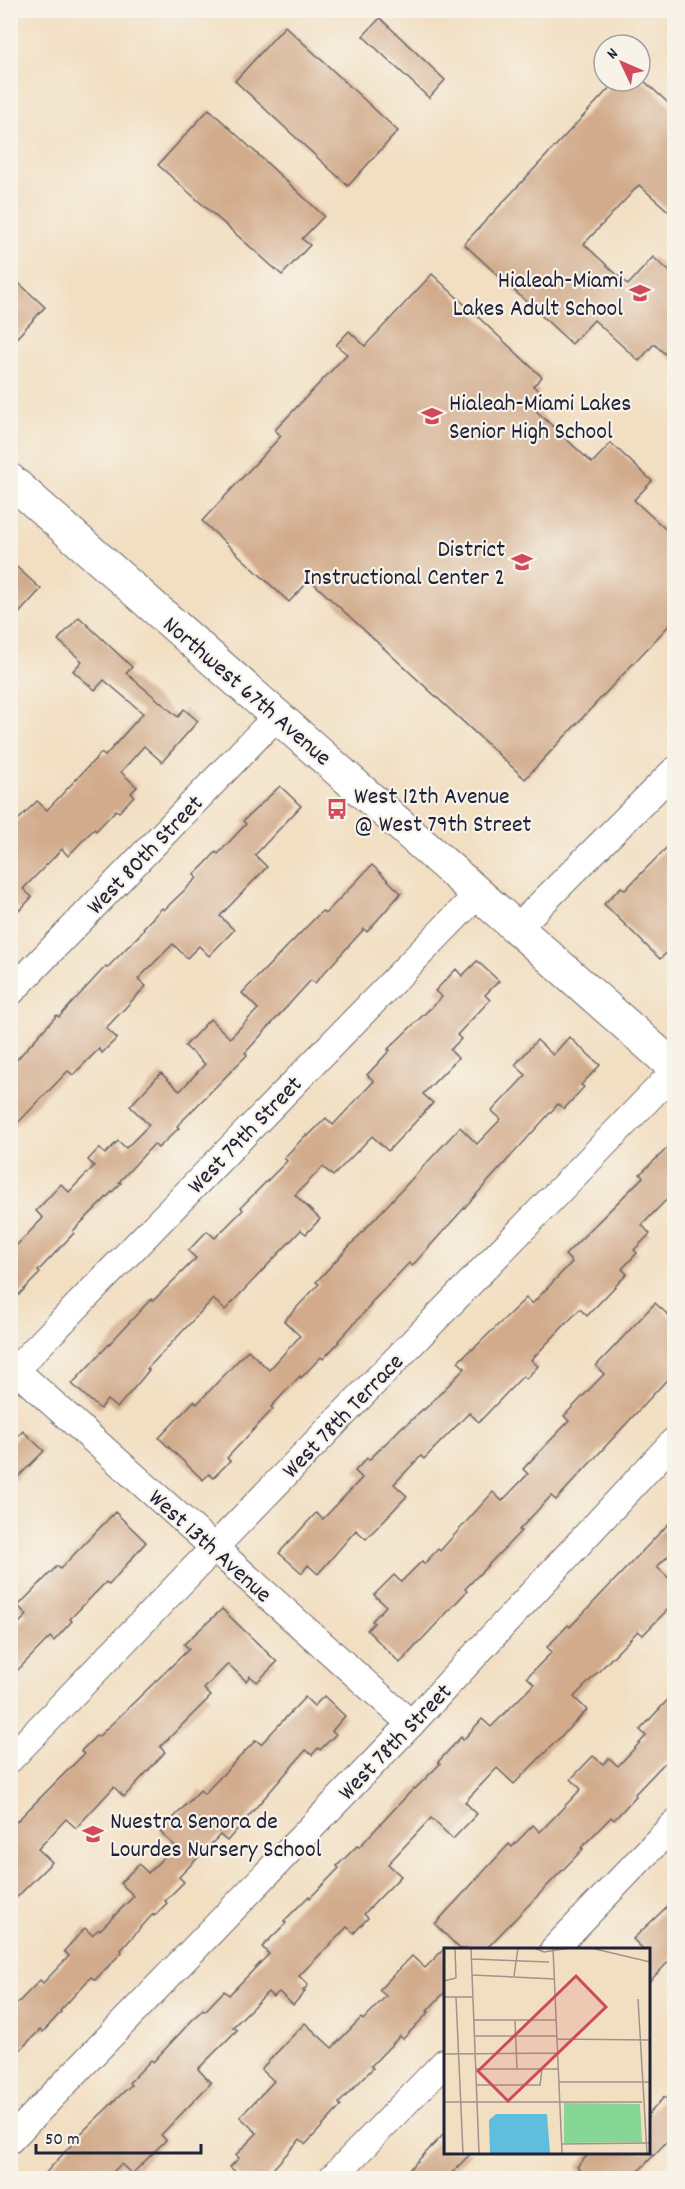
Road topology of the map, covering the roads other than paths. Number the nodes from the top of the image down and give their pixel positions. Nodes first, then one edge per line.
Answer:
1 (10, 480) edge
2 (277, 716) junction
3 (675, 771) edge
4 (478, 894) junction
5 (517, 928) junction
6 (10, 993) edge
7 (675, 1067) edge
8 (675, 1072) edge
9 (12, 1370) edge
10 (675, 1441) edge
11 (213, 1547) junction
12 (411, 1725) junction
13 (10, 1759) edge
14 (675, 1824) edge
15 (555, 1948) edge
16 (444, 2063) edge
17 (10, 2140) edge
18 (332, 2178) edge

1 - 2 main road, Northwest 67th Avenue
2 - 4 main road, Northwest 67th Avenue
2 - 6 street, West 80th Street
3 - 5 street
4 - 5 main road, Northwest 67th Avenue
4 - 9 street, West 79th Street
5 - 7 main road, Northwest 67th Avenue
8 - 11 street, West 78th Terrace
9 - 11 street, West 13th Avenue
10 - 12 street, West 78th Street
11 - 12 street, West 13th Avenue
11 - 13 street, West 78th Terrace
12 - 17 street, West 78th Street
14 - 15 street
16 - 18 street

